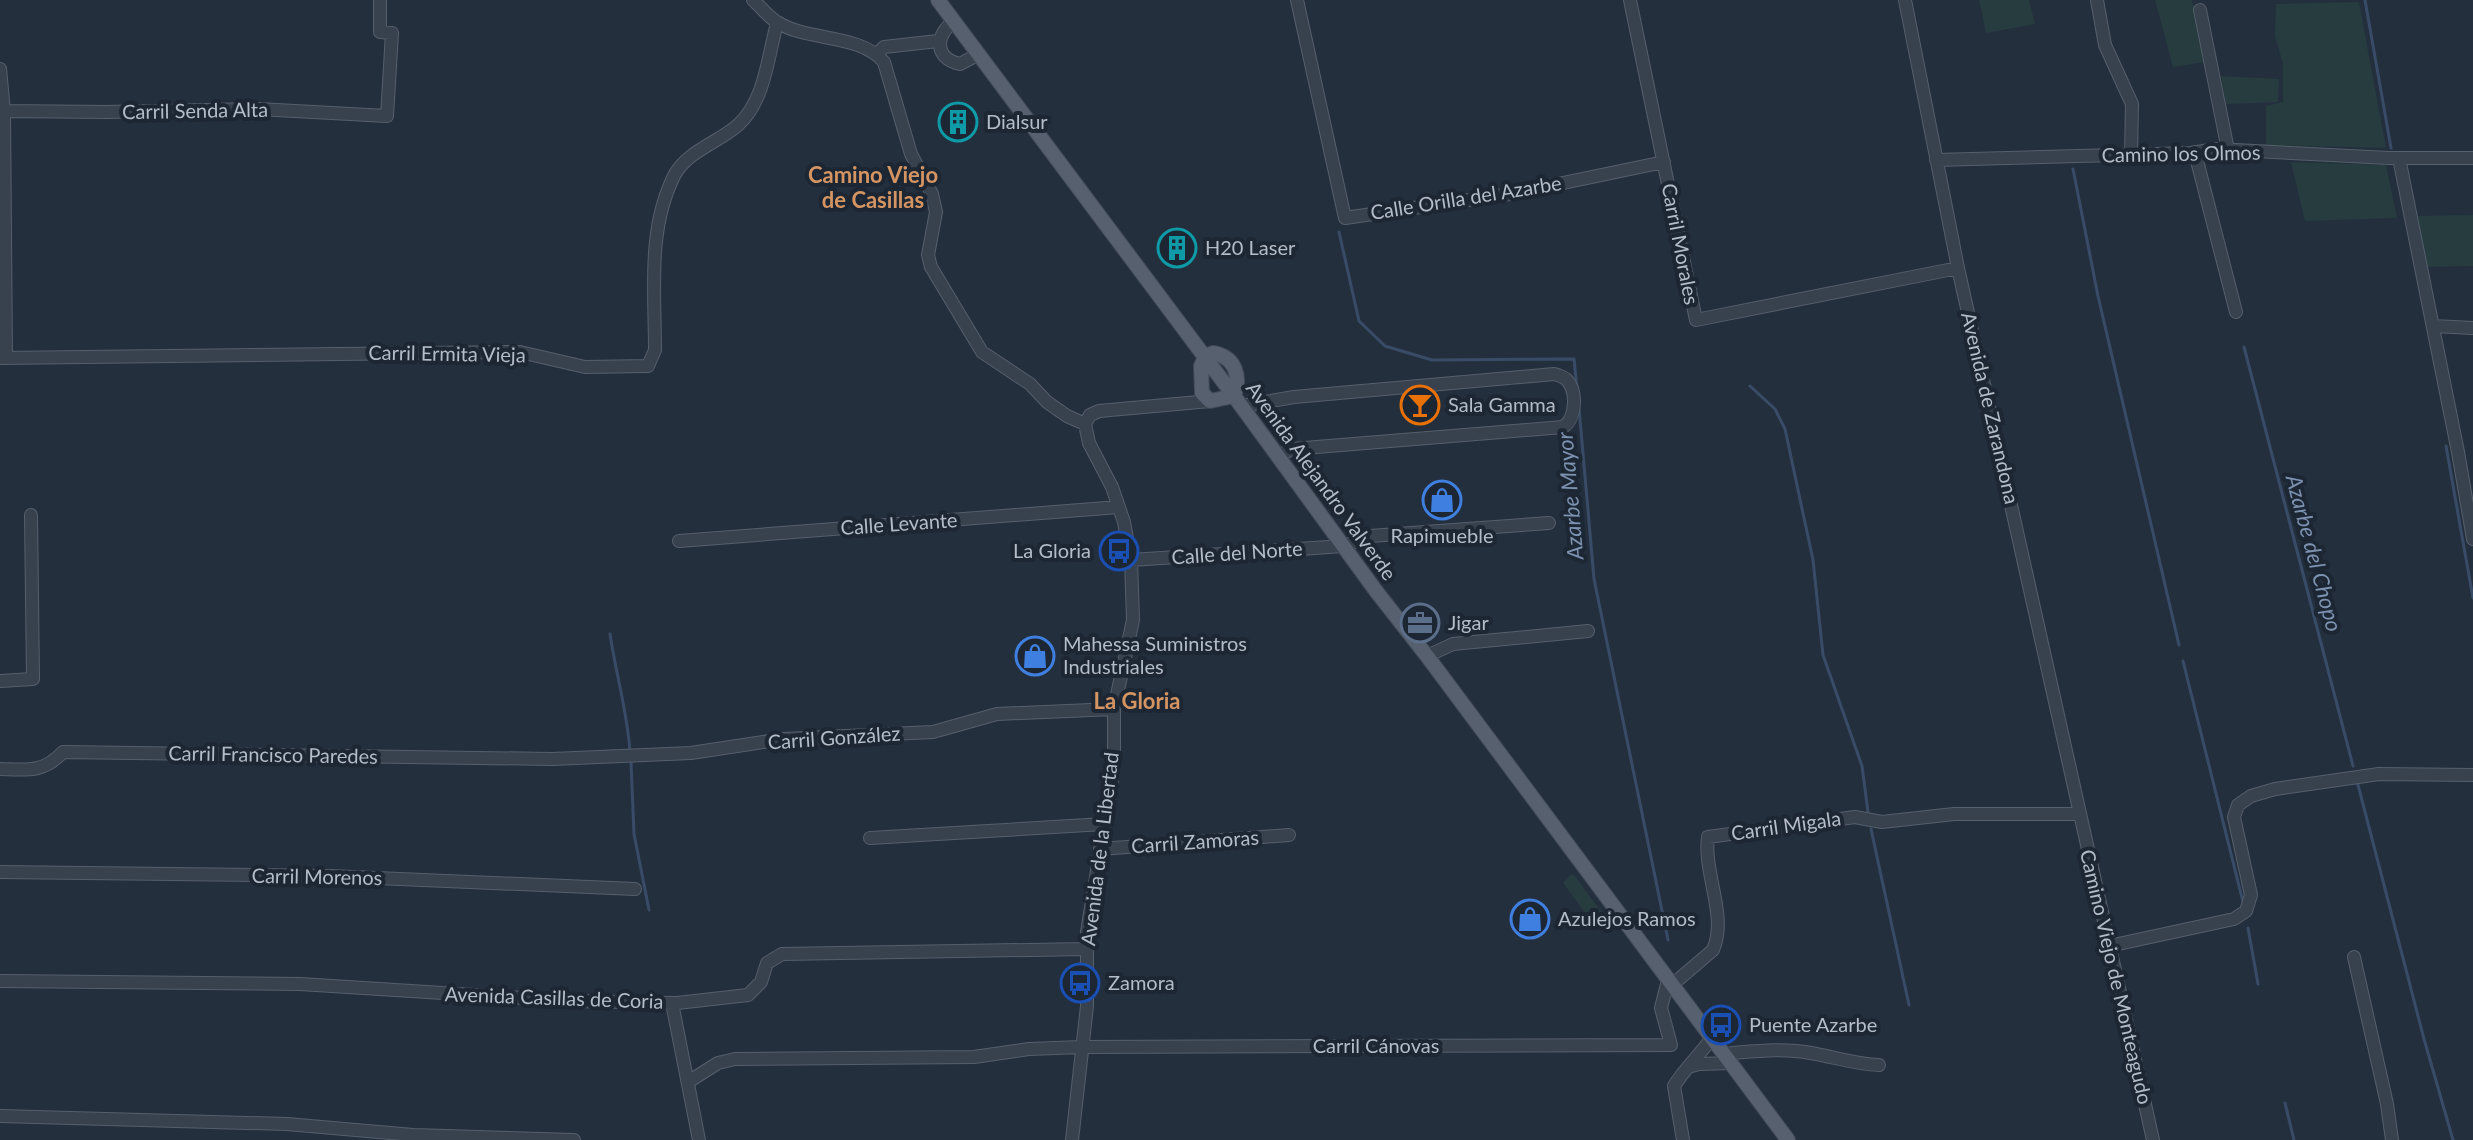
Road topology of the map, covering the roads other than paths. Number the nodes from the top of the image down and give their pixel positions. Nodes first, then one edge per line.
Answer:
1 (380, 0) edge
2 (753, 0) edge
3 (938, 0) edge
4 (1297, 0) edge
5 (1630, 0) edge
6 (1905, 0) edge
7 (2097, 0) edge
8 (2200, 10) dead end
9 (954, 21) junction
10 (777, 23) junction
11 (938, 41) junction
12 (877, 54) junction
13 (979, 54) junction
14 (0, 69) edge
15 (4, 111) junction
16 (2228, 150) junction
17 (2195, 153) junction
18 (2131, 155) junction
19 (2399, 158) junction
20 (2473, 158) edge
21 (1936, 160) junction
22 (1664, 162) junction
23 (1958, 268) junction
24 (2236, 312) dead end
25 (2433, 326) junction
26 (2473, 328) edge
27 (1205, 357) junction
28 (3, 358) edge
29 (1200, 383) junction
30 (1210, 401) junction
31 (1238, 401) junction
32 (1188, 403) junction
33 (1085, 424) junction
34 (2458, 452) junction
35 (2473, 453) edge
36 (1278, 456) junction
37 (1119, 507) junction
38 (31, 515) dead end
39 (1549, 523) dead end
40 (2473, 539) edge
41 (679, 541) dead end
42 (1344, 546) junction
43 (1131, 560) junction
44 (1588, 631) dead end
45 (1427, 656) junction
46 (0, 681) edge
47 (1114, 709) junction
48 (552, 759) joint
49 (0, 769) edge
50 (2473, 775) edge
51 (2080, 814) junction
52 (1104, 824) junction
53 (1289, 835) dead end
54 (870, 838) dead end
55 (1100, 849) junction
56 (0, 872) edge
57 (635, 889) dead end
58 (2109, 946) junction
59 (1086, 949) junction
60 (2354, 957) dead end
61 (0, 981) edge
62 (1670, 983) junction
63 (672, 1003) junction
64 (1711, 1039) junction
65 (1082, 1047) junction
66 (1727, 1059) junction
67 (1879, 1065) dead end
68 (1685, 1068) junction
69 (688, 1082) junction
70 (0, 1116) edge
71 (574, 1140) edge
72 (699, 1140) edge
73 (1072, 1140) edge
74 (1683, 1140) edge
75 (1788, 1140) edge
76 (2153, 1140) edge
77 (2392, 1140) edge

1 - 15 street, Carril Senda Alta
2 - 10 street
3 - 9 main road, Avenida Alejandro Valverde
4 - 22 street, Calle Orilla del Azarbe
5 - 22 street, Carril Morales
6 - 21 street, Avenida de Zarandona
7 - 18 street
8 - 16 street
9 - 11 street
9 - 13 main road, Avenida Alejandro Valverde
10 - 12 street
10 - 28 street, Carril Ermita Vieja
11 - 12 street
11 - 13 street
12 - 33 street
13 - 27 main road, Avenida Alejandro Valverde
14 - 15 street
15 - 28 street
16 - 17 street, Camino los Olmos
16 - 19 street, Camino los Olmos
17 - 18 street, Camino los Olmos
17 - 24 street
18 - 21 street, Camino los Olmos
19 - 20 street, Camino los Olmos
19 - 25 street
21 - 23 street, Avenida de Zarandona
22 - 23 street, Carril Morales
23 - 51 street, Avenida de Zarandona
25 - 26 street
25 - 34 street
27 - 29 main road
27 - 31 main road, Avenida Alejandro Valverde
29 - 30 main road
29 - 32 street
30 - 31 main road
30 - 32 street
31 - 36 main road, Avenida Alejandro Valverde
31 - 36 street
32 - 33 street
33 - 37 street, Avenida de la Libertad
34 - 35 street
34 - 40 street
36 - 42 main road, Avenida Alejandro Valverde
37 - 41 street, Calle Levante
37 - 43 street, Avenida de la Libertad
38 - 46 street
39 - 42 street, Calle del Norte
42 - 43 street, Calle del Norte
42 - 45 main road, Avenida Alejandro Valverde
43 - 47 street, Avenida de la Libertad
44 - 45 street
45 - 62 main road, Avenida Alejandro Valverde
47 - 48 street, Carril González
47 - 52 street, Avenida de la Libertad
48 - 49 street, Carril Francisco Paredes
50 - 58 street
51 - 58 street, Camino Viejo de Monteagudo
51 - 62 street, Carril Migala
52 - 54 street
52 - 55 street, Avenida de la Libertad
53 - 55 street, Carril Zamoras
55 - 59 street, Avenida de la Libertad
56 - 57 street, Carril Morenos
58 - 76 street, Camino Viejo de Monteagudo
59 - 63 street, Avenida Casillas de Coria
59 - 65 street, Avenida de la Libertad
60 - 77 street
61 - 63 street, Avenida Casillas de Coria
62 - 64 main road, Avenida Alejandro Valverde
62 - 65 street, Carril Cánovas
63 - 69 street
64 - 66 main road
64 - 68 street
65 - 69 street, Carril Cánovas
65 - 73 street, Avenida de la Libertad
66 - 67 street
66 - 68 street
66 - 75 main road
68 - 74 street
69 - 72 street
70 - 71 street

